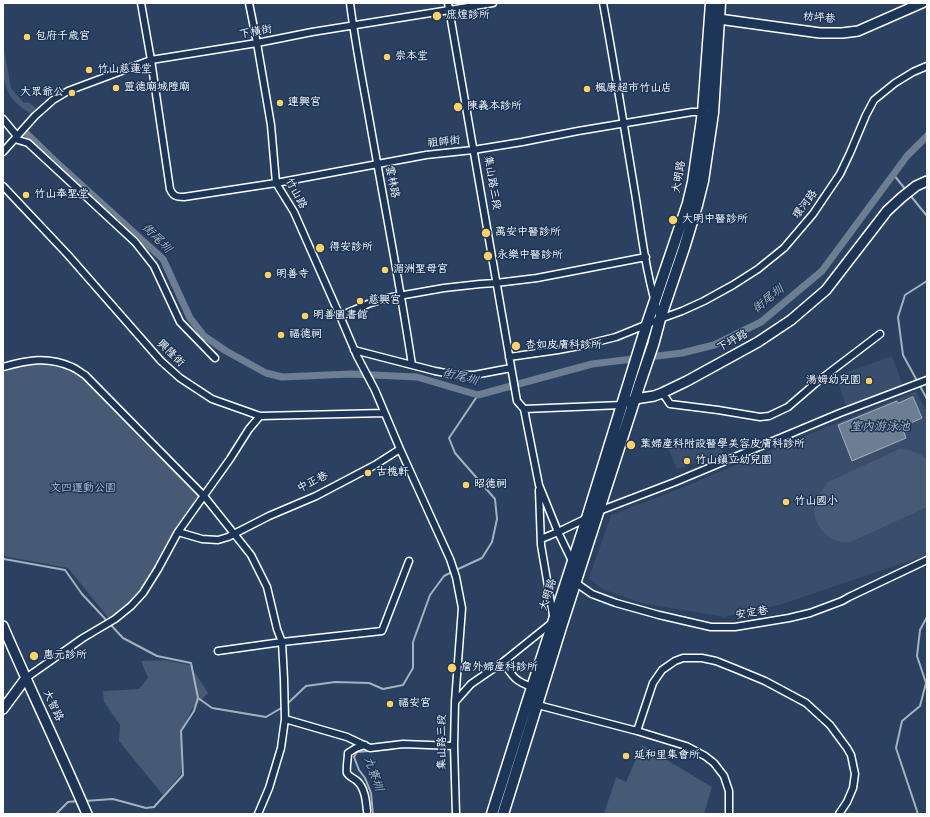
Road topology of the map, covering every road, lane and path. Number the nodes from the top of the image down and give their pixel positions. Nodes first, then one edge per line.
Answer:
1 (141, 3) edge
2 (249, 3) edge
3 (350, 3) edge
4 (448, 3) edge
5 (493, 3) edge
6 (603, 3) edge
7 (710, 3) edge
8 (720, 3) edge
9 (922, 3) edge
10 (449, 10) junction
11 (714, 20) junction
12 (353, 25) junction
13 (257, 43) junction
14 (150, 60) junction
15 (927, 66) edge
16 (708, 113) junction
17 (3, 119) edge
18 (624, 124) junction
19 (16, 137) junction
20 (473, 150) junction
21 (3, 152) edge
22 (377, 165) junction
23 (927, 181) edge
24 (276, 183) junction
25 (3, 186) edge
26 (646, 257) junction
27 (496, 283) junction
28 (402, 296) junction
29 (654, 302) junction
30 (340, 316) junction
31 (660, 319) junction
32 (647, 324) junction
33 (880, 334) dead end
34 (354, 350) junction
35 (509, 357) junction
36 (215, 358) dead end
37 (412, 365) junction
38 (3, 367) edge
39 (511, 368) junction
40 (925, 381) edge
41 (927, 389) edge
42 (661, 393) junction
43 (635, 399) junction
44 (622, 405) junction
45 (524, 409) junction
46 (384, 414) junction
47 (260, 416) junction
48 (400, 449) junction
49 (539, 486) junction
50 (204, 496) junction
51 (599, 511) junction
52 (587, 518) junction
53 (178, 532) junction
54 (558, 532) junction
55 (235, 534) junction
56 (541, 538) junction
57 (927, 560) edge
58 (409, 561) dead end
59 (573, 562) junction
60 (576, 584) junction
61 (558, 623) junction
62 (3, 626) edge
63 (282, 642) junction
64 (218, 651) dead end
65 (503, 662) junction
66 (26, 678) junction
67 (532, 687) junction
68 (455, 702) junction
69 (532, 704) junction
70 (3, 709) edge
71 (285, 720) junction
72 (638, 731) junction
73 (365, 745) junction
74 (454, 746) junction
75 (367, 811) dead end
76 (87, 814) edge
77 (258, 814) edge
78 (456, 814) edge
79 (492, 814) edge
80 (503, 814) edge
81 (729, 814) edge
82 (839, 814) edge

1 - 14 street
2 - 13 street, 竹山路
3 - 12 street, 雲林路
4 - 10 street, 集山路三段
5 - 10 street, 下橫街
6 - 18 street
7 - 11 main road, 大明路
8 - 11 main road, 大明路
9 - 11 street, 枋坪巷
10 - 12 street, 下橫街
10 - 20 street, 集山路三段
11 - 16 main road, 大明路
12 - 13 street, 下橫街
12 - 22 street, 雲林路
13 - 14 street, 下橫街
13 - 24 street, 竹山路
14 - 19 street, 下橫街
14 - 24 street, 祖師街
15 - 31 street, 環河路
16 - 18 street, 祖師街
16 - 29 main road, 大明路
16 - 31 main road, 大明路
17 - 19 street
18 - 20 street, 祖師街
18 - 26 street
19 - 21 street, 下橫街
19 - 36 street
20 - 22 street, 祖師街
20 - 27 street, 集山路三段
22 - 24 street, 祖師街
22 - 28 street, 雲林路
23 - 42 street, 下坪路
24 - 30 street, 竹山路
25 - 47 street, 興隆街
26 - 27 street
26 - 29 street
27 - 28 street
27 - 35 street, 集山路三段
28 - 30 street
28 - 37 street, 雲林路
29 - 31 street
29 - 32 main road, 大明路
30 - 34 street, 竹山路
31 - 32 street, 環河路
31 - 43 main road, 大明路
32 - 35 street, 環河路
32 - 44 main road, 大明路
33 - 42 street
34 - 37 street
34 - 46 street, 竹山路
35 - 39 street, 集山路三段
37 - 39 street
38 - 50 street
39 - 45 street, 集山路三段
40 - 41 street
40 - 51 street
42 - 43 street, 下坪路
43 - 44 street, 下坪路
43 - 51 main road, 大明路
44 - 45 street, 下坪路
44 - 52 main road, 大明路
45 - 49 street
46 - 47 street, 興隆街
46 - 48 street
47 - 50 street
48 - 55 street, 中正巷
48 - 68 street
49 - 54 street
49 - 56 street
50 - 53 street
50 - 55 street
51 - 60 main road, 大明路
52 - 54 street
52 - 59 main road, 大明路
53 - 55 street, 中正巷
53 - 66 street
54 - 56 street
54 - 59 street
55 - 63 street
56 - 61 street
57 - 60 street, 安定巷
58 - 63 street
59 - 60 street
59 - 61 main road, 大明路
60 - 61 main road, 大明路
61 - 65 street, 集山路三段
61 - 67 main road, 大明路
61 - 69 main road, 大明路
62 - 66 street, 大智路
63 - 64 street
63 - 71 street
65 - 67 street
65 - 68 street, 集山路三段
66 - 70 street
66 - 76 street, 大智路
67 - 69 main road, 大明路
68 - 74 street, 集山路三段
69 - 72 street
69 - 79 main road, 大明路
69 - 80 main road, 大明路
71 - 73 street
71 - 77 street
72 - 81 street
72 - 82 street
73 - 74 street
73 - 75 street
74 - 78 street, 集山路三段

